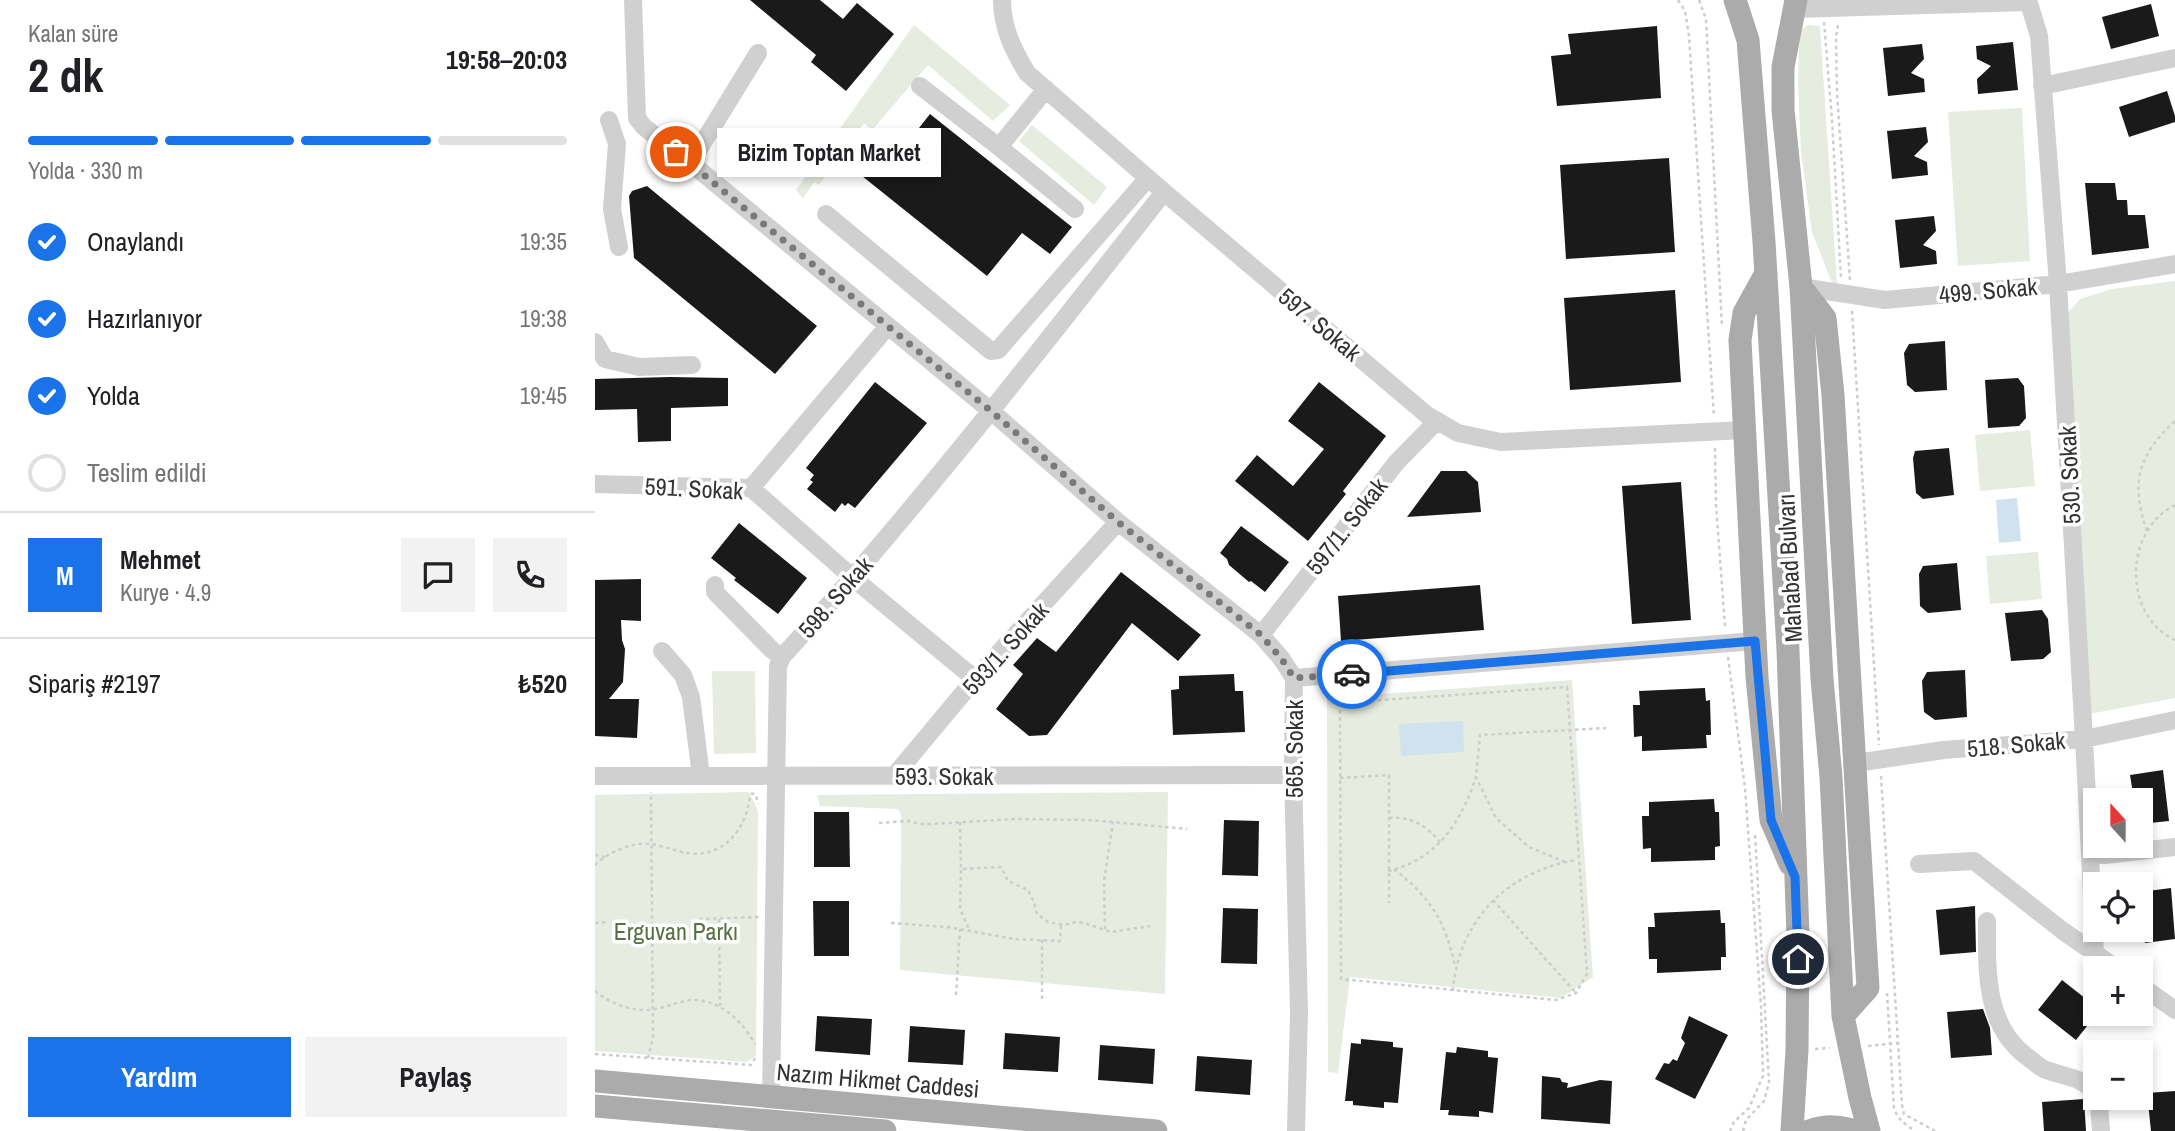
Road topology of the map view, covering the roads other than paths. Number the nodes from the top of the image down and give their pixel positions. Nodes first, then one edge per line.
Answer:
1 (633, 0) edge
2 (1002, 0) edge
3 (1735, 0) edge
4 (2028, 1) edge
5 (1795, 4) edge
6 (758, 53) dead end
7 (2175, 58) edge
8 (920, 86) dead end
9 (2042, 86) junction
10 (1046, 89) junction
11 (637, 118) junction
12 (602, 120) edge
13 (999, 147) junction
14 (692, 164) junction
15 (1148, 178) junction
16 (1164, 192) junction
17 (1075, 209) dead end
18 (826, 214) dead end
19 (619, 247) dead end
20 (2175, 264) edge
21 (1766, 273) junction
22 (2058, 284) junction
23 (1801, 287) junction
24 (888, 326) junction
25 (595, 342) edge
26 (692, 365) dead end
27 (991, 411) junction
28 (1437, 421) junction
29 (1745, 430) junction
30 (595, 484) edge
31 (751, 488) junction
32 (1118, 522) junction
33 (853, 578) junction
34 (715, 585) dead end
35 (1261, 635) junction
36 (1755, 641) junction
37 (662, 651) dead end
38 (782, 657) junction
39 (1294, 678) junction
40 (975, 679) junction
41 (2175, 720) edge
42 (2084, 739) junction
43 (1856, 763) junction
44 (1293, 775) junction
45 (595, 776) edge
46 (701, 776) junction
47 (776, 776) junction
48 (894, 776) junction
49 (2087, 788) edge
50 (2175, 847) edge
51 (2153, 850) edge
52 (2090, 858) edge
53 (1919, 864) dead end
54 (1795, 877) junction
55 (1987, 921) dead end
56 (2095, 953) junction
57 (2099, 956) edge
58 (2153, 994) edge
59 (2175, 1010) edge
60 (1843, 1016) junction
61 (595, 1081) edge
62 (2083, 1083) edge
63 (771, 1097) junction
64 (595, 1106) edge
65 (2099, 1110) edge
66 (849, 1129) edge
67 (885, 1131) edge
68 (1156, 1131) edge
69 (1296, 1131) edge
70 (1792, 1131) edge
71 (1809, 1131) edge
72 (1857, 1131) edge
73 (1869, 1131) edge
74 (2101, 1131) edge

1 - 11 street
2 - 10 street, 597. Sokak
3 - 21 main road, Mahabad Bulvarı
4 - 5 street
4 - 9 street, 530. Sokak
5 - 23 main road, Mahabad Bulvarı
6 - 14 street
7 - 9 street
8 - 13 street
9 - 22 street, 530. Sokak
10 - 13 street
10 - 15 street, 597. Sokak
11 - 12 street
11 - 14 street, 565. Sokak
12 - 19 street
13 - 17 street
14 - 24 street, 565. Sokak
15 - 16 street, 597. Sokak
15 - 18 street
16 - 27 street, 598. Sokak
16 - 28 street, 597. Sokak
20 - 22 street, 499. Sokak
21 - 29 main road
21 - 54 main road, Mahabad Bulvarı
22 - 23 street, 499. Sokak
22 - 42 street, 530. Sokak
23 - 43 main road
23 - 60 main road, Mahabad Bulvarı
24 - 27 street, 565. Sokak
24 - 31 street
25 - 26 street
27 - 32 street, 565. Sokak
27 - 33 street, 598. Sokak
28 - 29 street, 597. Sokak
28 - 35 street, 597/1. Sokak
29 - 36 main road
30 - 31 street, 591. Sokak
31 - 33 street, 591. Sokak
32 - 35 street, 565. Sokak
32 - 40 street, 593/1. Sokak
33 - 38 street, 598. Sokak
33 - 40 street, 591. Sokak
34 - 38 street
35 - 39 street, 565. Sokak
36 - 39 street
36 - 54 main road
37 - 46 street
38 - 47 street, 598. Sokak
39 - 44 street, 565. Sokak
40 - 48 street, 593/1. Sokak
41 - 42 street, 518. Sokak
42 - 43 street, 518. Sokak
42 - 49 street, 530. Sokak
43 - 60 main road
44 - 48 street, 593. Sokak
44 - 69 street, 565. Sokak
45 - 46 street, 593. Sokak
46 - 47 street, 593. Sokak
47 - 48 street, 593. Sokak
47 - 63 street, 598. Sokak
50 - 51 street
52 - 56 street, 530. Sokak
53 - 56 street
54 - 70 main road, Mahabad Bulvarı
55 - 62 street
56 - 57 street
58 - 59 street
60 - 73 main road, Mahabad Bulvarı
61 - 63 main road, Nazım Hikmet Caddesi
63 - 68 main road, Nazım Hikmet Caddesi
64 - 66 main road, Nazım Hikmet Caddesi
65 - 74 street
66 - 67 main road, Nazım Hikmet Caddesi
71 - 72 main road

